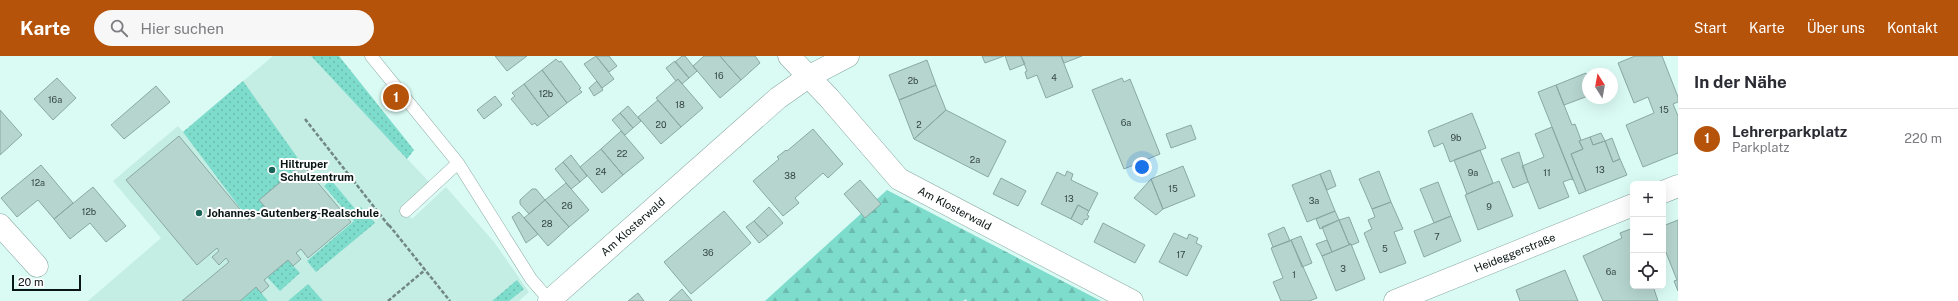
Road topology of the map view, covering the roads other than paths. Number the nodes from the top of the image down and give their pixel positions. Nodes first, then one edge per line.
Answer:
1 (371, 56) edge
2 (790, 56) edge
3 (848, 56) edge
4 (808, 77) junction
5 (458, 163) junction
6 (1678, 186) edge
7 (1666, 191) edge
8 (1630, 206) edge
9 (406, 211) road end
10 (0, 225) edge
11 (37, 266) dead end
12 (549, 301) edge
13 (1132, 301) edge
14 (1395, 301) edge

1 - 5 lane, Am Klosterwald
2 - 4 street, Am Klosterwald
3 - 4 street
4 - 12 street, Am Klosterwald
4 - 13 street, Am Klosterwald
5 - 9 lane
5 - 12 lane, Am Klosterwald
6 - 7 street
8 - 14 street, Heideggerstraße
10 - 11 street

